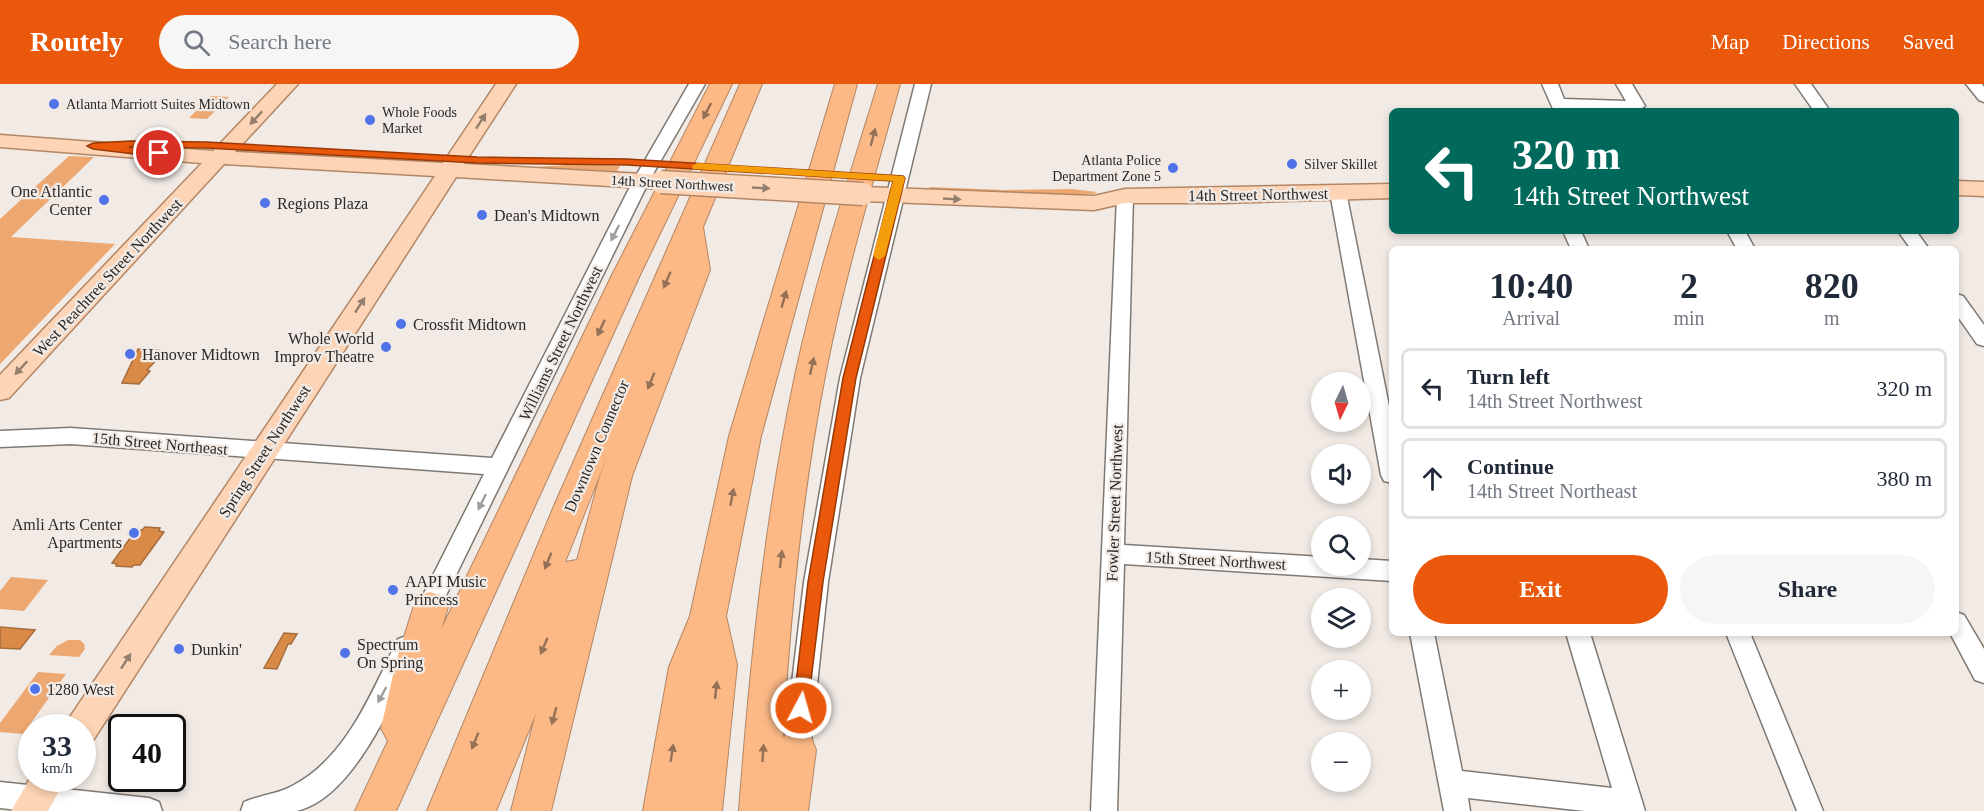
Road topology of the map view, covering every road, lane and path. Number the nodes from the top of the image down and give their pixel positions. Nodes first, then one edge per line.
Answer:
1 (288, 84) edge
2 (506, 84) edge
3 (697, 84) edge
4 (721, 84) edge
5 (752, 84) edge
6 (846, 84) edge
7 (889, 84) edge
8 (923, 84) edge
9 (1550, 84) edge
10 (1624, 84) edge
11 (1803, 84) edge
12 (1974, 84) edge
13 (1984, 97) edge
14 (1560, 107) edge
15 (1820, 108) edge
16 (0, 141) edge
17 (225, 152) junction
18 (452, 165) junction
19 (656, 173) junction
20 (897, 187) junction
21 (1959, 188) edge
22 (1984, 189) edge
23 (1389, 191) edge
24 (1338, 192) junction
25 (1125, 196) junction
26 (690, 227) junction
27 (1959, 304) edge
28 (1984, 339) edge
29 (0, 391) edge
30 (0, 439) edge
31 (264, 451) junction
32 (1389, 459) edge
33 (499, 467) junction
34 (616, 476) junction
35 (1112, 554) junction
36 (1389, 571) edge
37 (430, 607) junction
38 (708, 616) junction
39 (1959, 626) edge
40 (1423, 636) edge
41 (1579, 636) edge
42 (1739, 636) edge
43 (1984, 672) edge
44 (91, 714) edge
45 (797, 750) junction
46 (1451, 783) junction
47 (0, 795) edge
48 (37, 796) edge
49 (1631, 807) edge
50 (149, 811) edge
51 (254, 811) edge
52 (375, 811) edge
53 (447, 811) edge
54 (472, 811) edge
55 (531, 811) edge
56 (663, 811) edge
57 (702, 811) edge
58 (759, 811) edge
59 (788, 811) edge
60 (796, 811) edge
61 (806, 811) edge
62 (1104, 811) edge
63 (1456, 811) edge
64 (1810, 811) edge

1 -> 17 main road, West Peachtree Street Northwest
18 -> 2 main road, Spring Street Northwest
3 - 19 street, Williams Street Northwest
4 -> 52 highway
5 - 26 highway, Downtown Connector
38 -> 6 highway
58 -> 7 highway
8 - 20 street
9 - 14 street
10 - 14 street
11 - 15 street
12 - 13 street
16 - 17 main road, 14th Street Northwest
17 - 18 main road, 14th Street Northwest
17 -> 29 main road, West Peachtree Street Northwest
18 - 19 main road, 14th Street Northwest
31 -> 18 main road, Spring Street Northwest
19 - 20 main road, 14th Street Northwest, bridge
19 -> 33 street, Williams Street Northwest
20 - 25 main road, 14th Street Northwest
20 - 45 street
21 - 22 main road
23 - 24 main road, 14th Street Northwest
24 - 25 main road, 14th Street Northwest
24 - 32 street
25 - 35 street, Fowler Street Northwest
26 -> 34 highway
26 -> 53 highway, Downtown Connector
27 - 28 street
30 - 31 street, 15th Street Northeast
31 - 33 street, 15th Street Northeast
44 -> 31 main road, Spring Street Northwest
33 -> 37 street, Williams Street Northwest
34 -> 54 highway
34 -> 55 highway
35 - 36 street, 15th Street Northwest
35 - 62 street, Fowler Street Northwest
37 -> 51 street, Williams Street Northwest
37 - 52 highway
56 -> 38 highway
57 -> 38 highway
39 - 43 street
40 - 46 street
41 - 49 street
42 - 64 street
45 - 59 highway
45 - 60 highway
45 - 61 street
46 - 49 street
46 - 63 street
47 - 48 street
48 - 50 street

